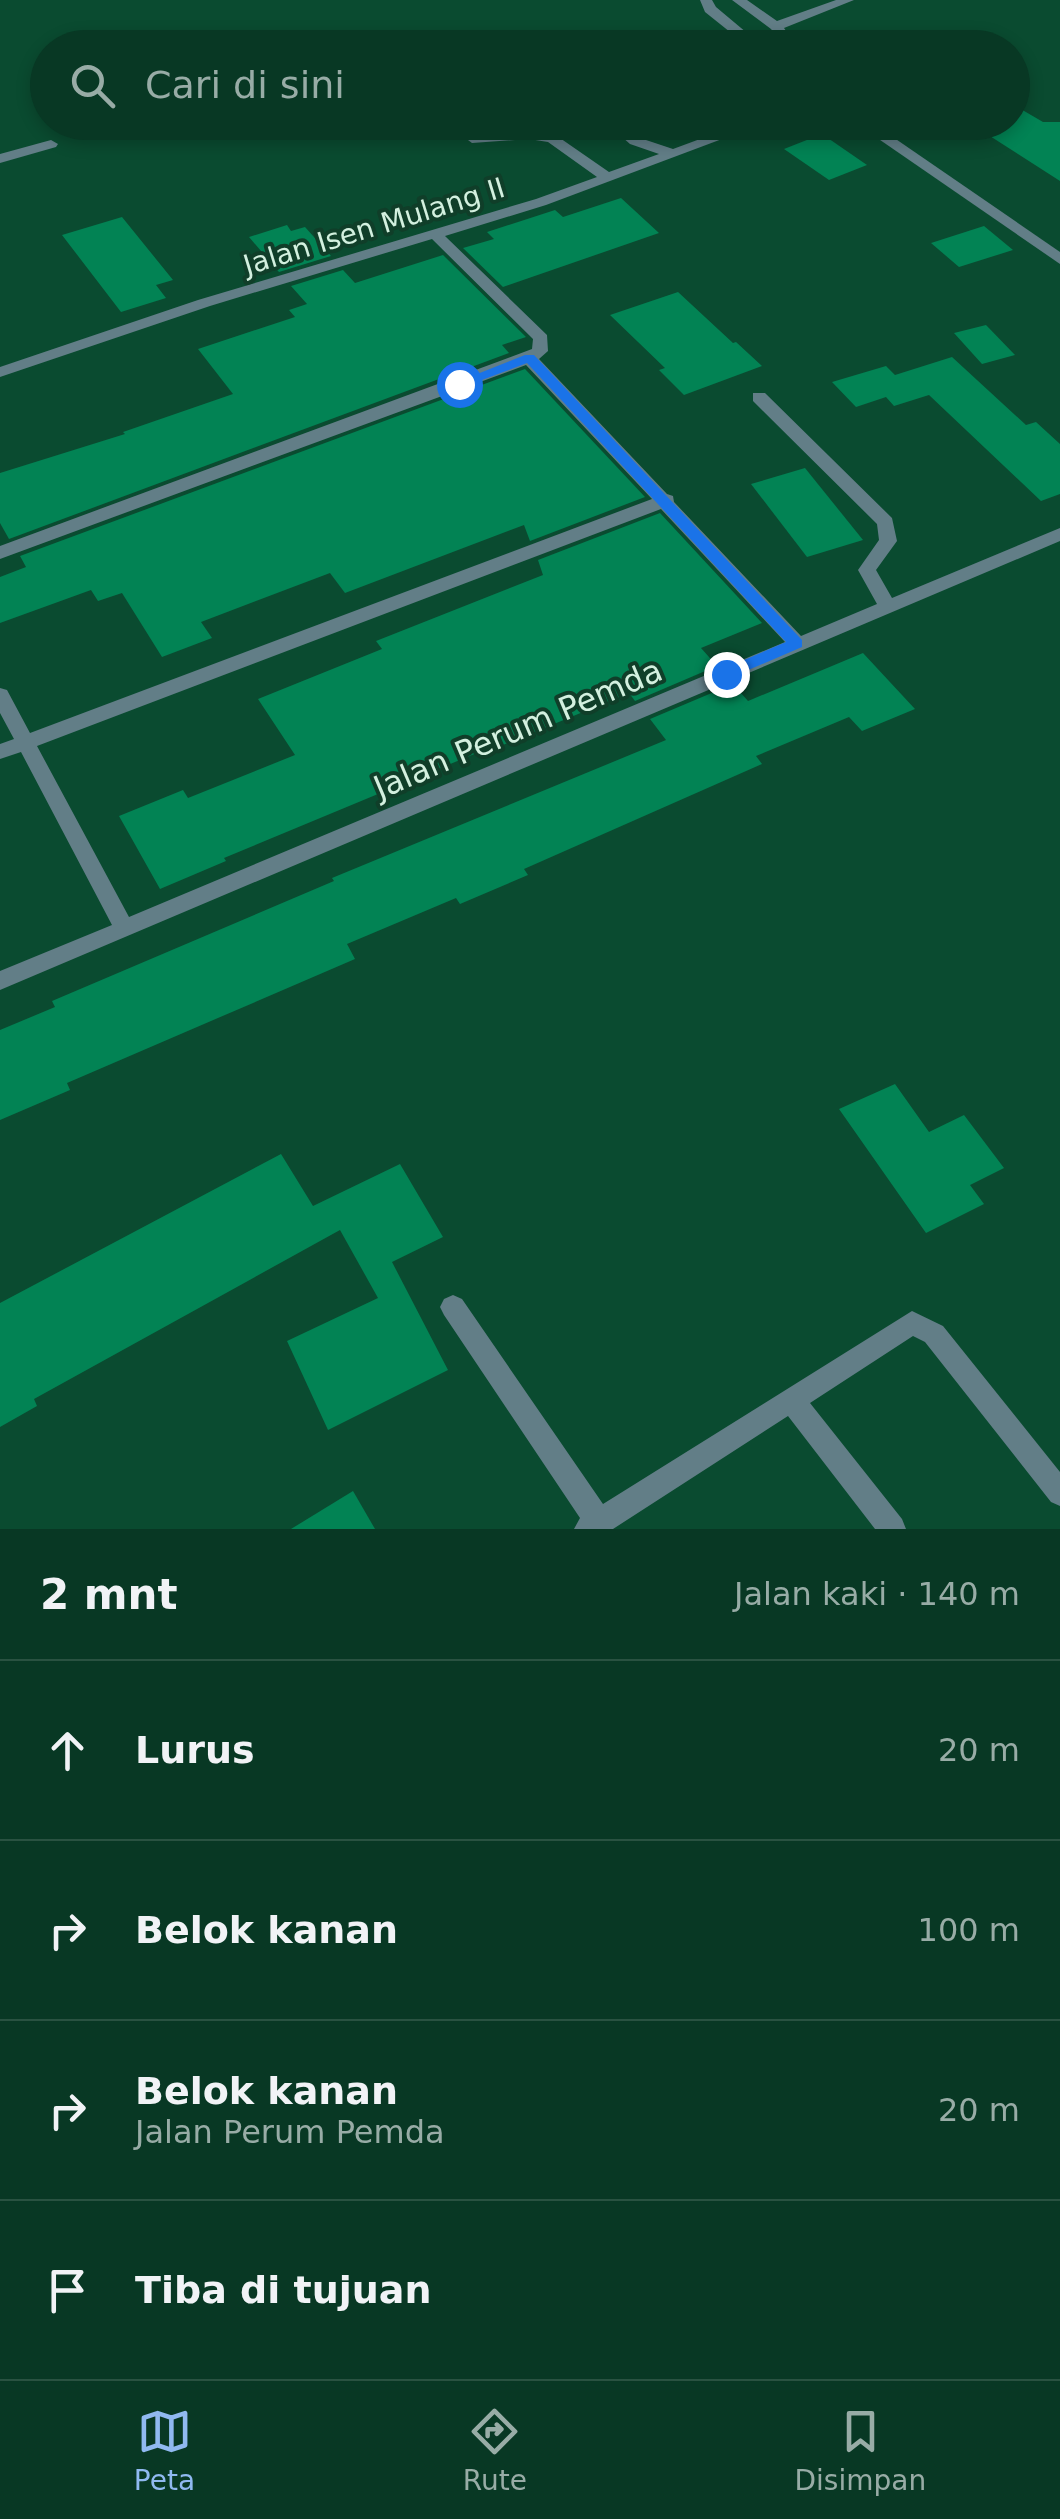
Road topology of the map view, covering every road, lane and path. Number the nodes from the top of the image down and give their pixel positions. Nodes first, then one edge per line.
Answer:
1 (706, 0) edge
2 (738, 0) edge
3 (848, 0) edge
4 (776, 26) junction
5 (736, 30) edge
6 (779, 30) edge
7 (555, 140) edge
8 (634, 140) edge
9 (712, 140) edge
10 (887, 140) edge
11 (51, 144) dead end
12 (674, 154) junction
13 (0, 159) edge
14 (608, 178) junction
15 (435, 234) junction
16 (1060, 259) edge
17 (529, 358) junction
18 (0, 372) edge
19 (759, 397) dead end
20 (666, 500) junction
21 (1060, 534) edge
22 (0, 553) edge
23 (886, 604) junction
24 (797, 644) junction
25 (0, 695) edge
26 (25, 742) junction
27 (0, 752) edge
28 (125, 928) junction
29 (0, 981) edge
30 (453, 1307) dead end
31 (791, 1399) junction
32 (1060, 1493) edge
33 (593, 1526) edge
34 (892, 1529) edge

1 - 5 street
2 - 4 street
3 - 4 street
4 - 6 street
7 - 14 street
8 - 12 street
9 - 12 street, Jalan Isen Mulang II
10 - 16 street
11 - 13 street
12 - 14 street, Jalan Isen Mulang II
14 - 15 street, Jalan Isen Mulang II
15 - 17 street
15 - 18 street, Jalan Isen Mulang II
17 - 20 street
17 - 22 street
19 - 23 street
20 - 24 street
20 - 26 street
21 - 23 street, Jalan Perum Pemda
23 - 24 street, Jalan Perum Pemda
24 - 28 street, Jalan Perum Pemda
25 - 26 street
26 - 27 street
26 - 28 street
28 - 29 street, Jalan Perum Pemda
30 - 33 street
31 - 32 street
31 - 33 street
31 - 34 street

